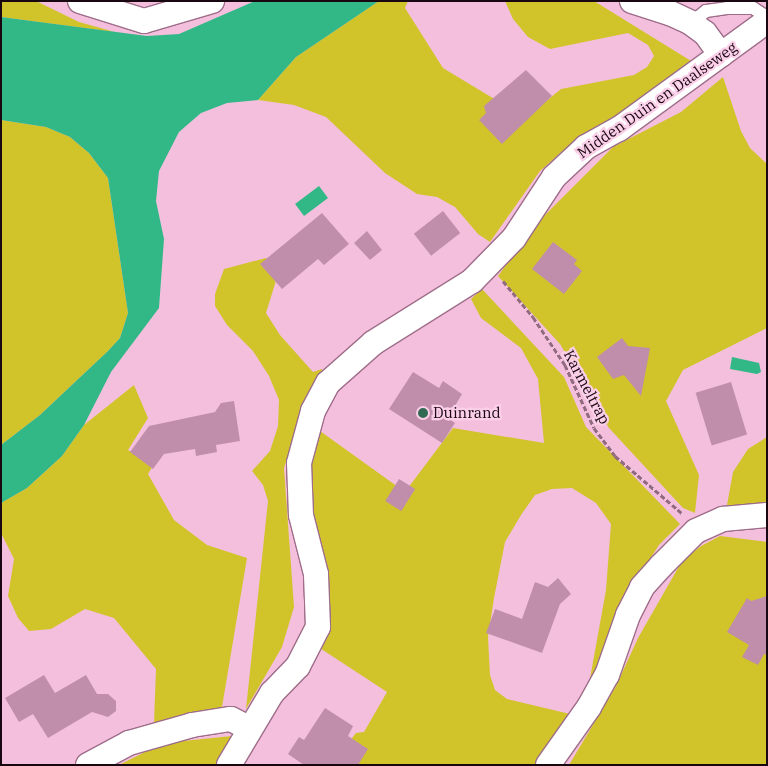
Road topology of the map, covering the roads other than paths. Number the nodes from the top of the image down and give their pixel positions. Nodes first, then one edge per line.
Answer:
1 (80, 1) edge
2 (212, 1) edge
3 (632, 1) edge
4 (767, 17) edge
5 (767, 22) edge
6 (691, 23) junction
7 (722, 55) junction
8 (767, 515) edge
9 (250, 728) junction
10 (88, 765) edge
11 (229, 765) edge
12 (548, 765) edge

1 - 2 street
3 - 6 street
4 - 6 lane
5 - 7 street, Midden Duin en Daalseweg
6 - 7 street
7 - 9 street, Midden Duin en Daalseweg
8 - 12 street
9 - 10 street
9 - 11 street, Midden Duin en Daalseweg

